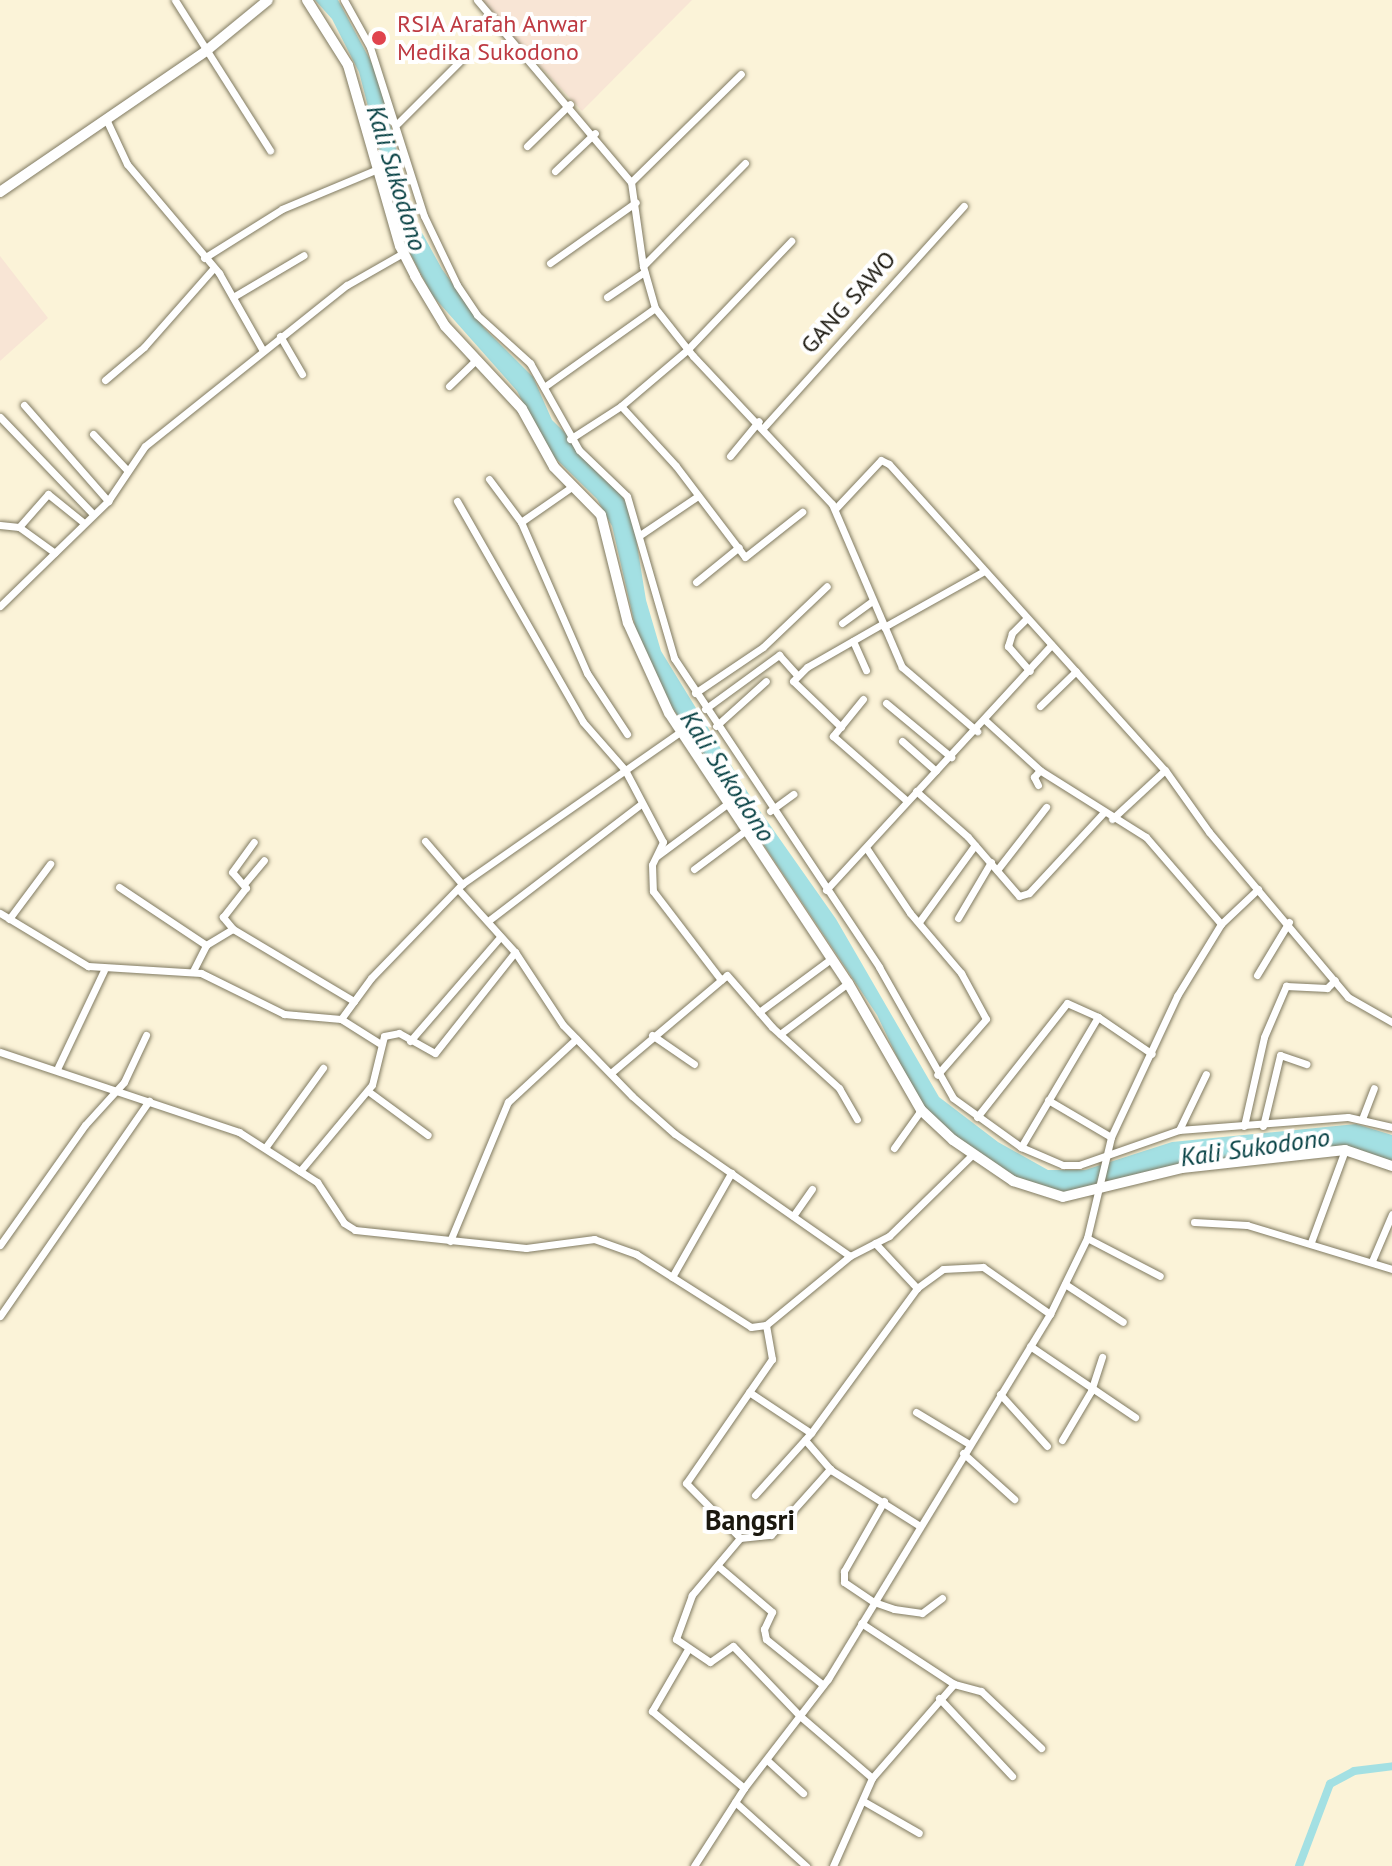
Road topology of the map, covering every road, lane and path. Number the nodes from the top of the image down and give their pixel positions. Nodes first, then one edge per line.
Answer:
1 (175, 0) edge
2 (268, 0) edge
3 (307, 0) edge
4 (344, 0) edge
5 (477, 0) edge
6 (204, 48) junction
7 (460, 61) dead end
8 (741, 74) dead end
9 (570, 104) junction
10 (106, 119) junction
11 (398, 123) junction
12 (595, 133) junction
13 (527, 146) dead end
14 (270, 150) dead end
15 (745, 163) dead end
16 (380, 168) junction
17 (555, 171) dead end
18 (631, 182) junction
19 (0, 192) edge
20 (636, 202) junction
21 (964, 206) dead end
22 (791, 241) dead end
23 (403, 253) junction
24 (304, 255) dead end
25 (204, 258) junction
26 (550, 263) dead end
27 (644, 269) junction
28 (212, 270) junction
29 (233, 297) junction
30 (607, 297) dead end
31 (655, 308) junction
32 (280, 336) junction
33 (262, 349) junction
34 (687, 350) junction
35 (476, 360) junction
36 (302, 374) dead end
37 (105, 380) dead end
38 (449, 386) dead end
39 (544, 387) junction
40 (24, 405) dead end
41 (621, 406) junction
42 (0, 417) edge
43 (762, 424) junction
44 (93, 434) dead end
45 (570, 439) junction
46 (730, 456) dead end
47 (127, 470) junction
48 (489, 479) dead end
49 (573, 486) junction
50 (698, 496) junction
51 (108, 501) junction
52 (457, 501) dead end
53 (835, 509) junction
54 (802, 512) dead end
55 (93, 514) junction
56 (521, 522) junction
57 (84, 523) junction
58 (0, 525) edge
59 (19, 527) junction
60 (640, 535) junction
61 (739, 547) junction
62 (55, 553) junction
63 (984, 571) junction
64 (696, 582) dead end
65 (827, 586) dead end
66 (872, 601) junction
67 (0, 606) edge
68 (1026, 619) junction
69 (842, 623) dead end
70 (883, 626) junction
71 (853, 641) junction
72 (1051, 645) junction
73 (866, 670) dead end
74 (1030, 671) junction
75 (1076, 671) junction
76 (797, 675) junction
77 (766, 681) dead end
78 (695, 693) junction
79 (863, 699) dead end
80 (886, 703) dead end
81 (1040, 706) dead end
82 (705, 709) junction
83 (986, 721) junction
84 (716, 726) junction
85 (841, 727) junction
86 (977, 731) junction
87 (680, 732) junction
88 (627, 734) dead end
89 (902, 741) dead end
90 (951, 757) junction
91 (625, 770) junction
92 (1040, 770) junction
93 (1165, 770) junction
94 (936, 771) junction
95 (1038, 785) dead end
96 (916, 791) junction
97 (793, 794) dead end
98 (907, 801) junction
99 (641, 804) junction
100 (727, 804) junction
101 (1046, 807) dead end
102 (770, 811) junction
103 (1103, 813) junction
104 (1112, 819) junction
105 (745, 831) junction
106 (425, 841) dead end
107 (254, 842) dead end
108 (975, 845) junction
109 (867, 849) junction
110 (655, 857) junction
111 (264, 860) dead end
112 (991, 862) junction
113 (50, 864) dead end
114 (694, 869) dead end
115 (997, 870) junction
116 (244, 884) junction
117 (460, 886) junction
118 (119, 887) dead end
119 (1258, 889) junction
120 (826, 890) junction
121 (0, 913) edge
122 (958, 918) dead end
123 (9, 919) junction
124 (488, 921) junction
125 (919, 922) junction
126 (1289, 922) junction
127 (1221, 924) junction
128 (233, 929) junction
129 (500, 937) junction
130 (206, 945) junction
131 (515, 952) junction
132 (831, 959) junction
133 (104, 970) junction
134 (193, 971) junction
135 (1257, 975) dead end
136 (721, 980) junction
137 (1335, 980) junction
138 (848, 983) junction
139 (354, 1001) junction
140 (759, 1012) junction
141 (1098, 1017) junction
142 (341, 1019) junction
143 (1392, 1022) edge
144 (780, 1034) junction
145 (146, 1035) dead end
146 (652, 1035) junction
147 (576, 1039) junction
148 (410, 1041) junction
149 (379, 1043) junction
150 (0, 1052) edge
151 (1152, 1054) junction
152 (694, 1064) dead end
153 (1306, 1064) dead end
154 (58, 1067) junction
155 (323, 1068) dead end
156 (612, 1072) junction
157 (1206, 1074) dead end
158 (937, 1075) junction
159 (1374, 1088) dead end
160 (115, 1090) junction
161 (368, 1091) junction
162 (1048, 1100) junction
163 (149, 1101) junction
164 (921, 1110) junction
165 (977, 1117) junction
166 (857, 1119) dead end
167 (1362, 1119) junction
168 (1244, 1126) junction
169 (1263, 1126) junction
170 (1392, 1127) edge
171 (1179, 1130) junction
172 (428, 1135) dead end
173 (1111, 1137) junction
174 (1021, 1147) junction
175 (265, 1148) junction
176 (894, 1148) dead end
177 (1345, 1150) junction
178 (973, 1154) junction
179 (1104, 1160) junction
180 (1392, 1166) edge
181 (300, 1171) junction
182 (731, 1173) junction
183 (812, 1189) dead end
184 (1098, 1191) junction
185 (1392, 1214) edge
186 (793, 1216) junction
187 (1194, 1222) dead end
188 (1087, 1238) junction
189 (450, 1241) junction
190 (1311, 1242) junction
191 (875, 1243) junction
192 (0, 1245) edge
193 (850, 1256) junction
194 (1372, 1261) junction
195 (1392, 1269) edge
196 (1160, 1276) dead end
197 (672, 1277) junction
198 (1065, 1284) junction
199 (917, 1288) junction
200 (1050, 1314) junction
201 (0, 1316) edge
202 (1123, 1322) dead end
203 (766, 1325) junction
204 (1030, 1346) junction
205 (1102, 1357) dead end
206 (1091, 1391) junction
207 (749, 1392) junction
208 (1000, 1394) junction
209 (916, 1412) dead end
210 (1135, 1417) dead end
211 (808, 1436) junction
212 (1062, 1440) dead end
213 (969, 1444) junction
214 (1047, 1446) dead end
215 (963, 1453) junction
216 (830, 1469) junction
217 (755, 1495) dead end
218 (1014, 1499) dead end
219 (884, 1501) junction
220 (920, 1526) junction
221 (740, 1538) junction
222 (718, 1566) junction
223 (942, 1598) dead end
224 (874, 1602) junction
225 (861, 1623) junction
226 (688, 1649) junction
227 (954, 1684) junction
228 (823, 1685) junction
229 (939, 1698) junction
230 (800, 1716) junction
231 (1041, 1748) dead end
232 (767, 1760) junction
233 (1012, 1776) dead end
234 (872, 1778) junction
235 (744, 1788) junction
236 (803, 1793) dead end
237 (865, 1802) junction
238 (737, 1803) junction
239 (919, 1833) dead end
240 (694, 1866) edge
241 (806, 1866) edge
242 (833, 1866) edge

1 - 6 street
2 - 6 main road
3 - 16 main road
4 - 11 street
5 - 9 street
6 - 10 main road
6 - 14 street
7 - 11 street
8 - 18 street
9 - 12 street
9 - 13 street
10 - 19 main road
10 - 25 street
11 - 39 street
12 - 17 street
12 - 18 street
15 - 27 street
16 - 23 main road
16 - 25 street
18 - 20 street
20 - 26 street
20 - 27 street
21 - 43 street, GANG SAWO
22 - 34 street
23 - 32 street
23 - 35 main road
24 - 29 street
25 - 28 street
27 - 30 street
27 - 31 street
28 - 29 street
28 - 37 street
29 - 33 street
31 - 34 street
31 - 39 street
32 - 33 street
32 - 36 street
33 - 47 street
34 - 41 street
34 - 43 street
35 - 38 street
35 - 49 main road
39 - 45 street
40 - 51 street
41 - 45 street
41 - 50 street
42 - 55 street
43 - 46 street, GANG SAWO
43 - 53 street
44 - 47 street
45 - 60 street
47 - 51 street
48 - 56 street
49 - 56 street
49 - 87 main road
50 - 60 street
50 - 61 street
51 - 55 street
52 - 91 street
53 - 63 street
53 - 66 street
54 - 61 street
55 - 57 street
56 - 88 street
57 - 59 street
57 - 62 street
58 - 59 street
59 - 62 street
60 - 78 street
61 - 64 street
62 - 67 street
63 - 68 street
63 - 70 street
65 - 78 street
66 - 69 street
66 - 70 street
68 - 72 street
68 - 74 street
70 - 71 street
70 - 86 street
71 - 73 street
71 - 76 street
72 - 74 street
72 - 75 street
74 - 83 street
75 - 81 street
75 - 93 street
76 - 82 street
76 - 85 street
77 - 84 street
78 - 82 street
79 - 85 street
80 - 90 street
82 - 84 street
83 - 86 street
83 - 92 street
84 - 102 street
85 - 98 street
86 - 90 street
87 - 91 street
87 - 100 main road
89 - 94 street
90 - 94 street
91 - 99 street
91 - 117 street
92 - 95 street
92 - 103 street
93 - 104 street
93 - 119 street
94 - 96 street
96 - 98 street
96 - 108 street
97 - 102 street
98 - 109 street
99 - 110 street
99 - 124 street
100 - 105 main road
100 - 110 street
101 - 115 street
102 - 120 street
103 - 104 street
103 - 115 street
104 - 127 street
105 - 114 street
105 - 132 main road
106 - 117 street
107 - 116 street
108 - 112 street
108 - 125 street
109 - 120 street
109 - 125 street
110 - 136 street
111 - 116 street
112 - 115 street
112 - 122 street
113 - 123 street
116 - 128 street
117 - 124 street
117 - 139 street
118 - 130 street
119 - 126 street
119 - 127 street
120 - 158 street
121 - 123 street
123 - 133 street
124 - 129 street
125 - 158 street
126 - 135 street
126 - 137 street
127 - 151 street
128 - 130 street
128 - 139 street
129 - 131 street
129 - 148 street
130 - 134 street
131 - 147 street
131 - 148 street
132 - 138 main road
132 - 140 street
133 - 134 street
133 - 154 street
134 - 142 street
136 - 140 street
136 - 146 street
137 - 143 street
137 - 168 street
138 - 144 street
138 - 164 main road
139 - 142 street
140 - 144 street
141 - 151 street
141 - 162 street
141 - 165 street
142 - 149 street
144 - 166 street
145 - 160 street
146 - 152 street
146 - 156 street
147 - 156 street
147 - 189 street
148 - 149 street
149 - 161 street
150 - 154 street
151 - 173 street
153 - 169 street
154 - 160 street
155 - 175 street
156 - 182 street
157 - 171 street
158 - 165 street
159 - 167 street
160 - 163 street
160 - 192 street
161 - 172 street
161 - 181 street
162 - 173 street
162 - 174 street
163 - 175 street
163 - 201 street
164 - 176 street
164 - 178 main road
165 - 174 street
167 - 169 street
167 - 170 street
168 - 169 street
168 - 171 street
171 - 179 street
173 - 179 street
174 - 179 street
175 - 181 street
177 - 180 main road
177 - 184 main road
177 - 190 street
178 - 184 main road
178 - 191 street
179 - 184 street
181 - 189 street
182 - 186 street
182 - 197 street
183 - 186 street
184 - 188 street
185 - 194 street
186 - 193 street
187 - 190 street
188 - 196 street
188 - 198 street
189 - 197 street
190 - 194 street
191 - 193 street
191 - 199 street
193 - 203 street
194 - 195 street
197 - 203 street
198 - 200 street
198 - 202 street
199 - 200 street
199 - 211 street
200 - 204 street
203 - 207 street
204 - 206 street
204 - 208 street
205 - 206 street
206 - 210 street
206 - 212 street
207 - 211 street
207 - 221 street
208 - 213 street
208 - 214 street
209 - 213 street
211 - 216 street
211 - 217 street
213 - 215 street
215 - 218 street
215 - 220 street
216 - 219 street
216 - 221 street
219 - 220 street
219 - 224 street
220 - 224 street
221 - 222 street
222 - 226 street
222 - 228 street
223 - 224 street
224 - 225 street
225 - 227 street
225 - 228 street
226 - 230 street
226 - 235 street
227 - 229 street
227 - 231 street
228 - 230 street
229 - 233 street
229 - 234 street
230 - 232 street
230 - 234 street
232 - 235 street
232 - 236 street
234 - 237 street
235 - 238 street
237 - 239 street
237 - 242 street
238 - 240 street
238 - 241 street

